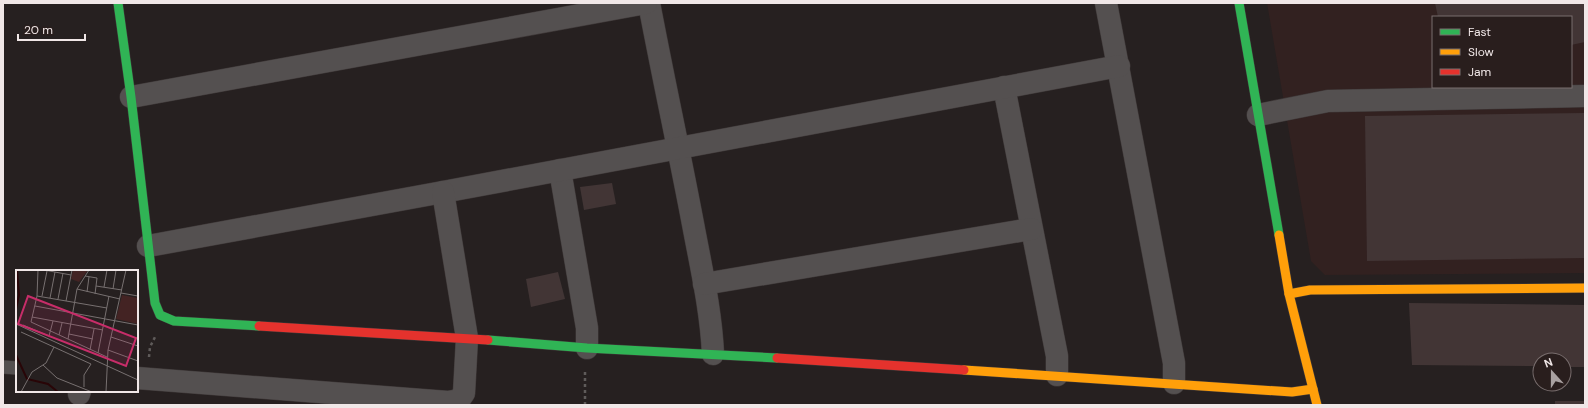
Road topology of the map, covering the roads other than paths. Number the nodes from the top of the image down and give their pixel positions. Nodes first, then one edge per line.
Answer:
1 (118, 3) edge
2 (646, 3) edge
3 (649, 3) edge
4 (1106, 3) edge
5 (1238, 3) edge
6 (1119, 66) junction
7 (1004, 87) junction
8 (1585, 96) edge
9 (131, 97) junction
10 (1258, 115) junction
11 (679, 147) junction
12 (560, 170) junction
13 (443, 192) junction
14 (1031, 229) junction
15 (148, 246) junction
16 (704, 284) junction
17 (1585, 288) edge
18 (1289, 294) junction
19 (467, 338) junction
20 (713, 354) junction
21 (586, 357) junction
22 (3, 367) edge
23 (16, 368) edge
24 (142, 370) edge
25 (1057, 376) junction
26 (1174, 383) junction
27 (1313, 389) junction
28 (1317, 405) edge

1 - 9 street
2 - 9 street
3 - 11 street
4 - 6 street
5 - 10 street
6 - 7 street
6 - 26 street
7 - 11 street
7 - 14 street
8 - 10 street
9 - 15 street
10 - 18 street
11 - 12 street
11 - 16 street
12 - 13 street
12 - 21 street
13 - 15 street
13 - 19 street
14 - 16 street
14 - 25 street
15 - 19 street
16 - 20 street
17 - 18 street
18 - 27 street
19 - 21 street
19 - 24 street
20 - 21 street
20 - 25 street
22 - 23 lane
25 - 26 street
26 - 27 street
27 - 28 street

